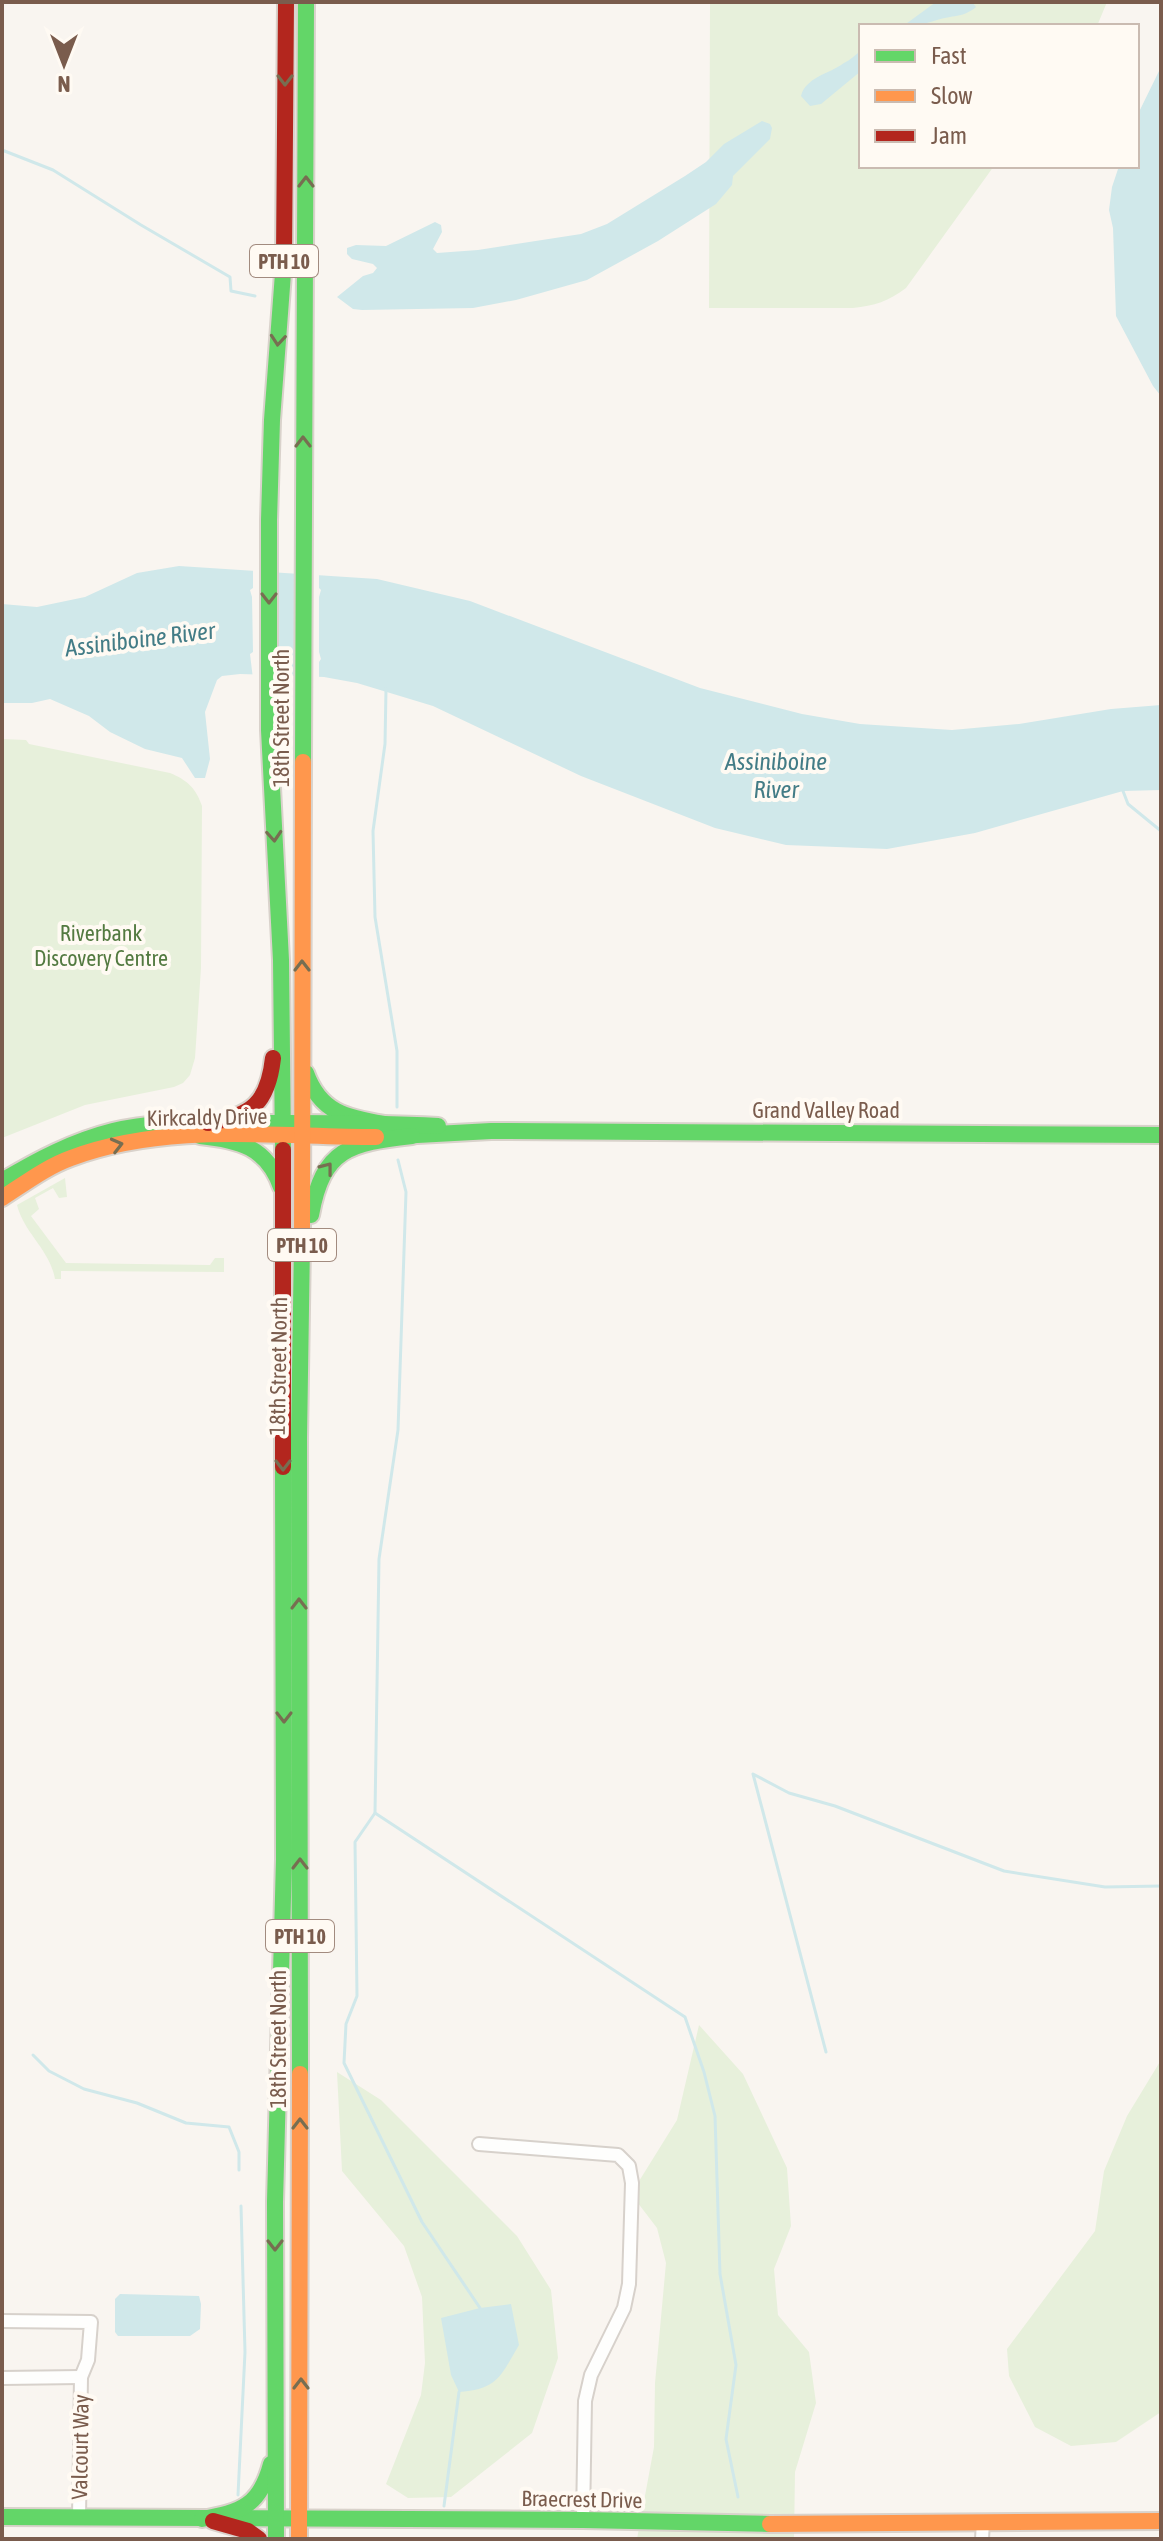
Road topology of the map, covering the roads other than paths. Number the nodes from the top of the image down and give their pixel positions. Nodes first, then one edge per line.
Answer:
1 (286, 2) edge
2 (306, 2) edge
3 (281, 976) junction
4 (302, 1044) junction
5 (384, 1124) junction
6 (204, 1130) junction
7 (283, 1130) junction
8 (302, 1130) junction
9 (491, 1131) junction
10 (1161, 1135) edge
11 (412, 1136) junction
12 (29, 1164) junction
13 (2, 1168) edge
14 (2, 1181) edge
15 (2, 1198) edge
16 (283, 1210) junction
17 (302, 1353) junction
18 (479, 2144) dead end
19 (275, 2202) junction
20 (301, 2202) junction
21 (2, 2321) edge
22 (81, 2377) junction
23 (2, 2378) edge
24 (301, 2428) junction
25 (276, 2433) junction
26 (2, 2517) edge
27 (79, 2517) junction
28 (299, 2518) junction
29 (202, 2519) junction
30 (276, 2519) junction
31 (583, 2520) junction
32 (983, 2521) junction
33 (1161, 2521) edge
34 (709, 2532) edge
35 (259, 2539) edge
36 (276, 2539) edge
37 (299, 2539) edge
38 (982, 2539) edge

1 -> 3 main road, 18th Street North / PTH 10
4 -> 2 main road, 18th Street North / PTH 10
3 - 6 main road
3 - 7 main road, 18th Street North / PTH 10
4 - 5 main road
4 - 8 main road, 18th Street North / PTH 10
5 - 8 main road, Grand Valley Road
5 - 9 main road, Grand Valley Road
6 - 7 main road, Kirkcaldy Drive
6 - 12 main road, Kirkcaldy Drive
15 -> 6 main road, Kirkcaldy Drive
6 - 16 main road
7 - 8 main road, Grand Valley Road
7 - 16 main road, 18th Street North / PTH 10
8 - 11 main road, Grand Valley Road
8 - 17 main road, 18th Street North / PTH 10
9 - 10 main road, Grand Valley Road
9 - 11 main road, Grand Valley Road
17 -> 11 main road
12 - 13 main road
12 - 14 main road, Kirkcaldy Drive
16 -> 19 main road, 18th Street North / PTH 10
20 -> 17 main road, 18th Street North / PTH 10
18 - 31 street
19 - 20 street
19 -> 25 main road, 18th Street North / PTH 10
24 -> 20 main road, 18th Street North / PTH 10
21 - 22 street, Valcourt Way
22 - 23 street, Valcourt Way
22 - 27 street, Valcourt Way
24 - 25 street
24 - 28 main road, 18th Street North / PTH 10
25 - 29 main road
25 - 30 main road, 18th Street North / PTH 10
26 - 27 main road, Braecrest Drive
27 - 29 main road, Braecrest Drive
28 - 30 main road, Braecrest Drive
28 - 31 main road, Braecrest Drive
28 - 37 main road, 18th Street North / PTH 10
29 - 30 main road, Braecrest Drive
29 - 35 main road
30 - 36 main road, 18th Street North / PTH 10
31 - 34 main road, Braecrest Drive
32 - 33 main road, Braecrest Drive
32 - 34 main road, Braecrest Drive
32 - 38 street

